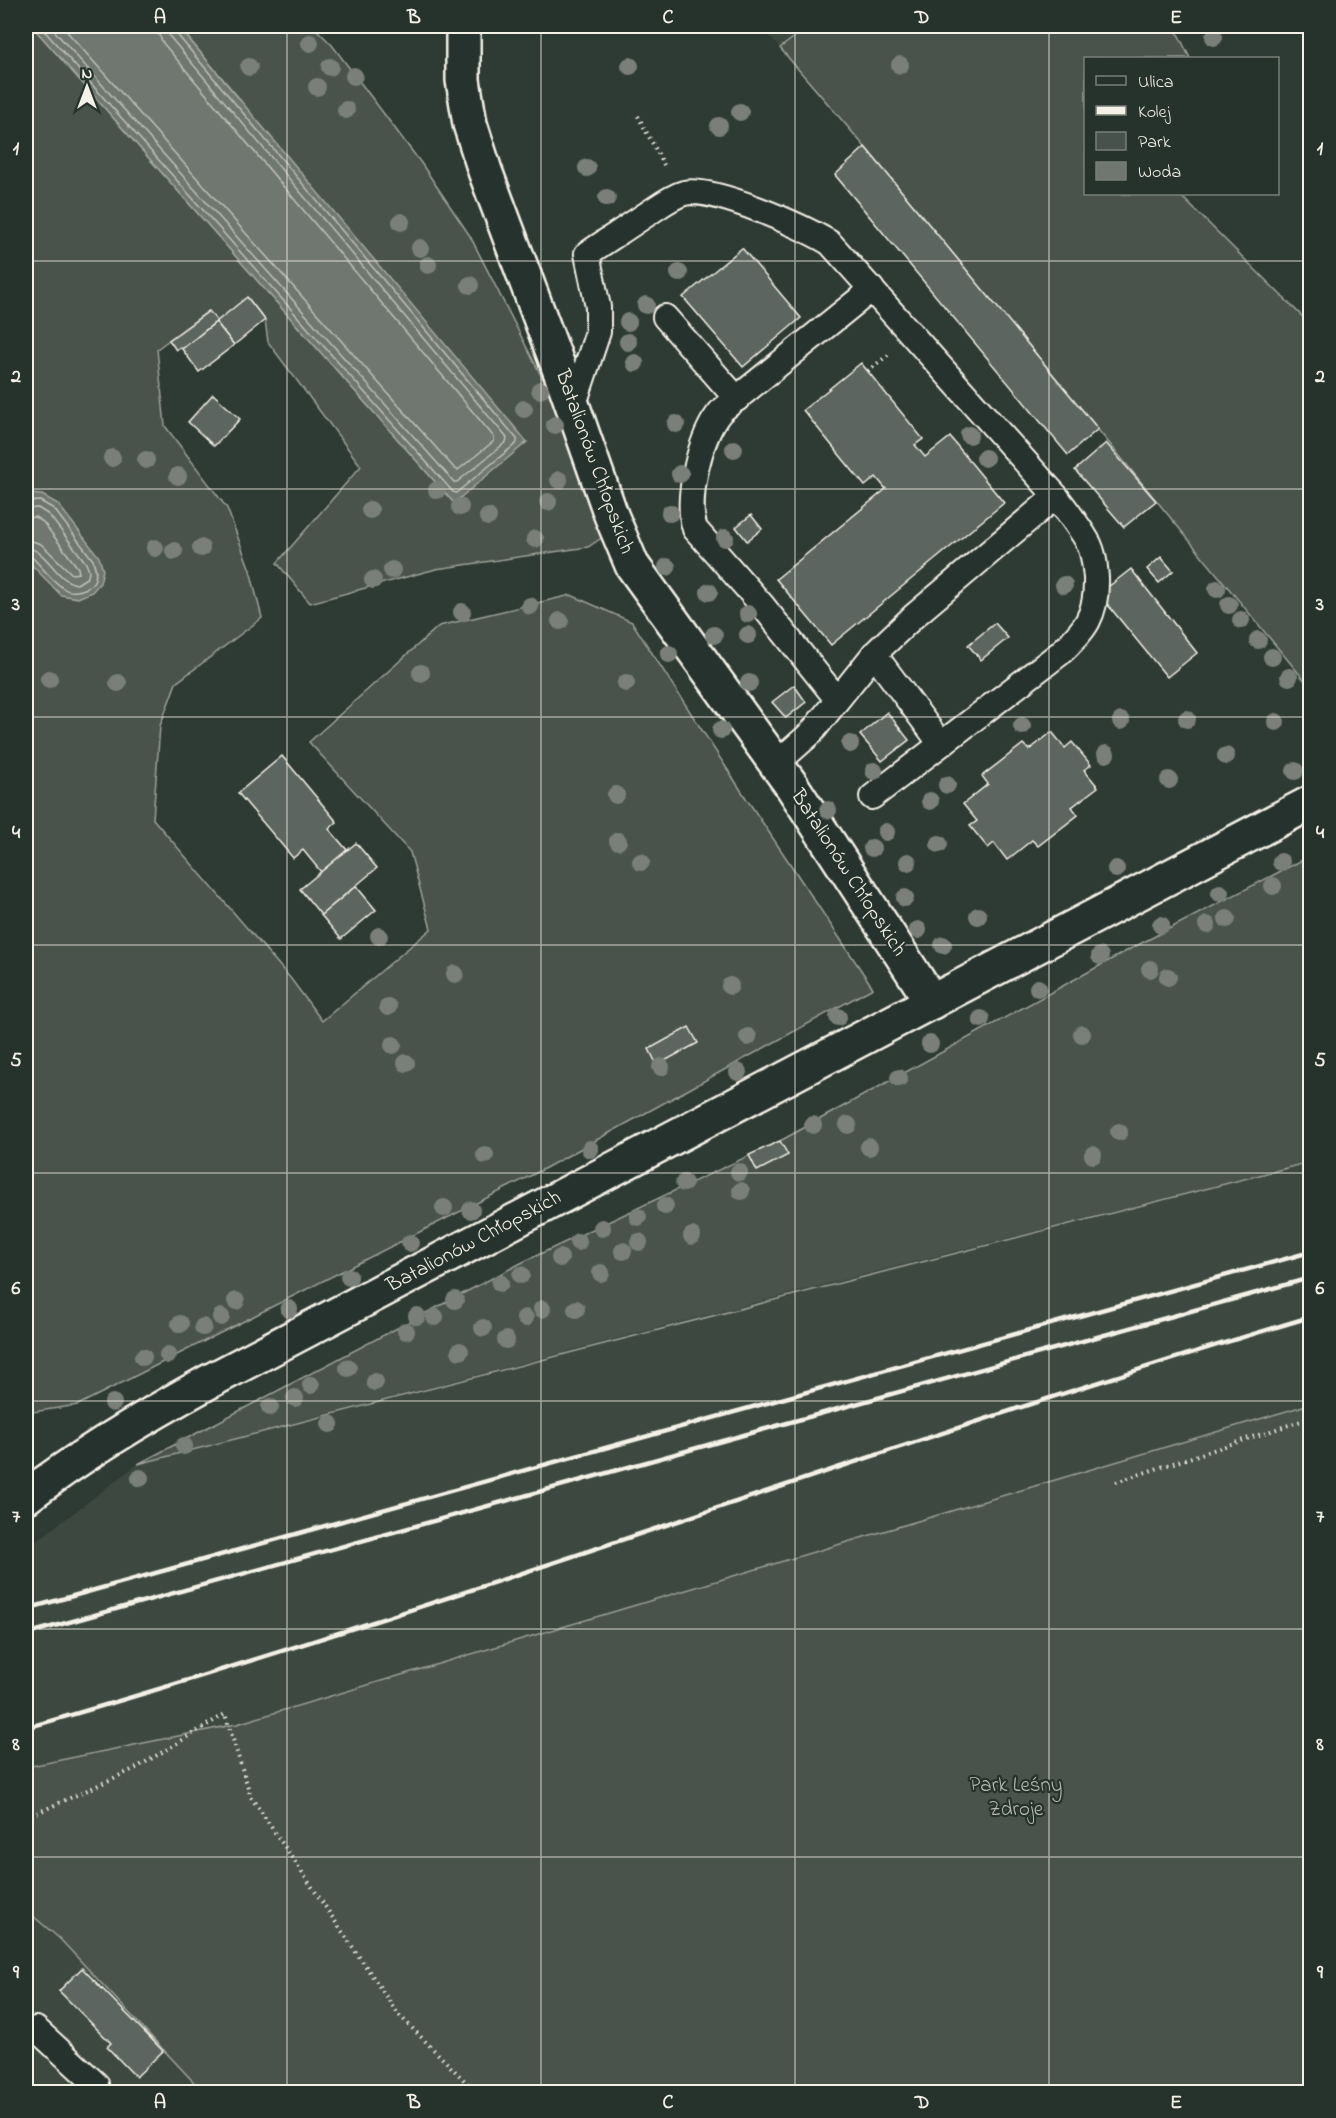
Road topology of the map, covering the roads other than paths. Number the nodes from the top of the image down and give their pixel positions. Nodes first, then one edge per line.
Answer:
1 (463, 26) edge
2 (872, 289) junction
3 (665, 317) dead end
4 (737, 399) junction
5 (573, 407) junction
6 (1056, 496) junction
7 (874, 654) junction
8 (837, 699) junction
9 (941, 744) junction
10 (776, 764) junction
11 (872, 797) dead end
12 (1311, 803) edge
13 (932, 1002) junction
14 (26, 1497) edge
15 (36, 2029) dead end
16 (96, 2090) edge

1 - 5 street, Batalionów Chłopskich
2 - 4 lane
2 - 5 lane
2 - 6 lane
3 - 4 lane
4 - 8 lane
5 - 10 street, Batalionów Chłopskich
6 - 7 lane
6 - 9 lane
7 - 8 lane
7 - 9 lane
8 - 10 lane
9 - 11 lane
10 - 13 street, Batalionów Chłopskich
12 - 13 street, Batalionów Chłopskich
13 - 14 street, Batalionów Chłopskich
15 - 16 lane

